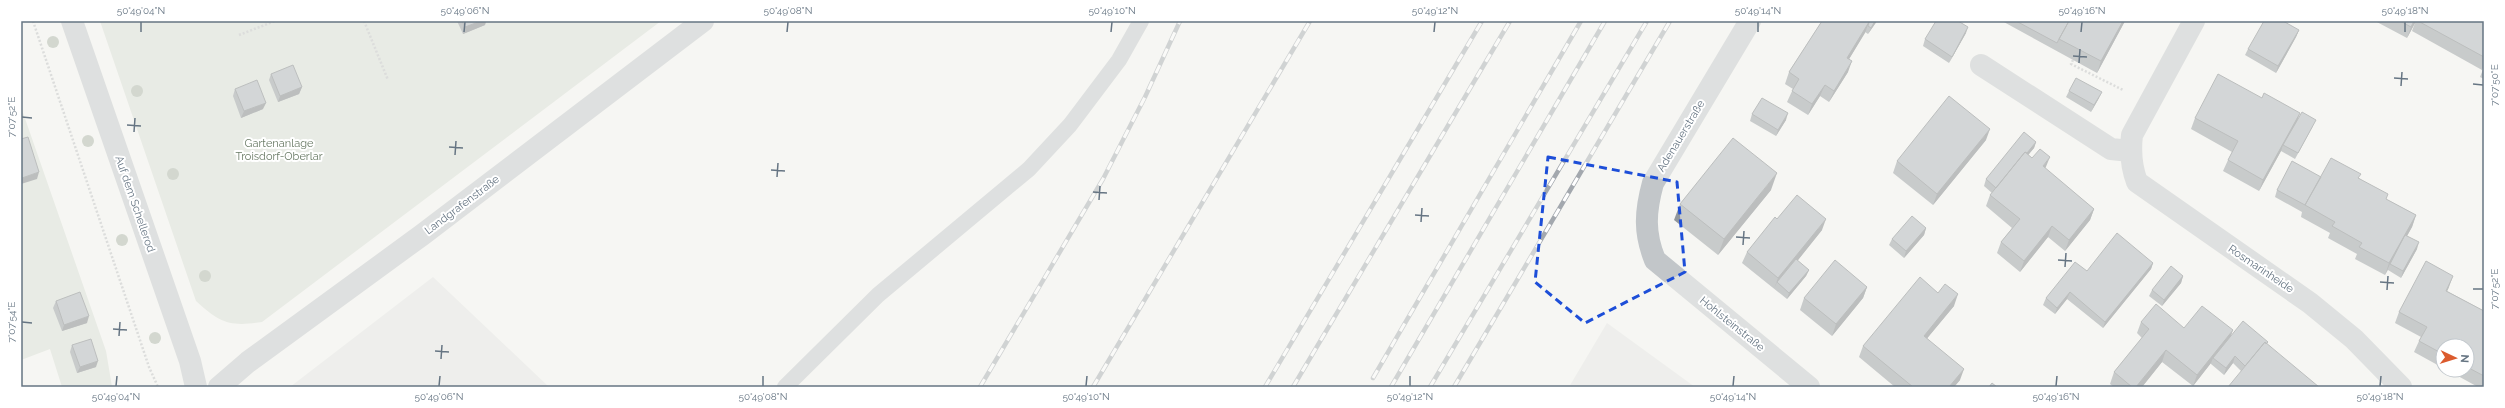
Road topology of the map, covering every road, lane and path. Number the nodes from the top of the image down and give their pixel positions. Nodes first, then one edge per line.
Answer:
1 (33, 21) edge
2 (72, 21) edge
3 (275, 21) edge
4 (364, 21) edge
5 (703, 21) edge
6 (1141, 21) edge
7 (1750, 21) edge
8 (2194, 21) edge
9 (240, 35) dead end
10 (2073, 60) edge
11 (1981, 65) dead end
12 (388, 80) dead end
13 (2149, 103) junction
14 (2130, 151) junction
15 (1655, 260) joint
16 (158, 387) edge
17 (196, 387) edge
18 (220, 387) edge
19 (785, 387) edge
20 (1810, 387) edge
21 (2401, 387) edge

1 - 16 path
2 - 17 street, Auf dem Schellerod
3 - 9 path
4 - 12 path
5 - 18 street, Landgrafenstraße
6 - 19 lane
7 - 15 street, Adenauerstraße
8 - 13 street, Rosmarinheide
10 - 13 path
11 - 14 street
13 - 14 street, Rosmarinheide
14 - 21 street, Rosmarinheide
15 - 20 street, Hohlsteinstraße

